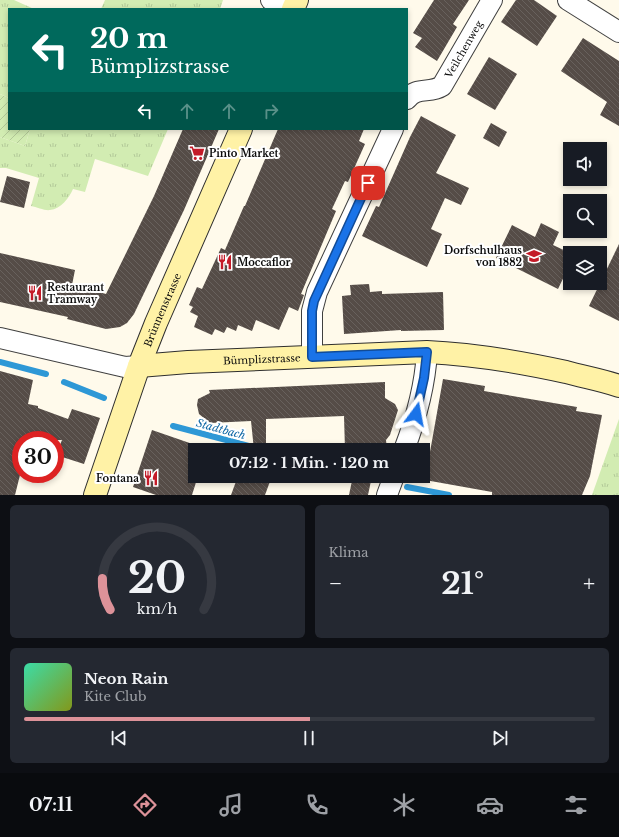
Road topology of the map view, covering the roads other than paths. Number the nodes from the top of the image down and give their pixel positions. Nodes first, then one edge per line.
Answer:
1 (271, 0) edge
2 (492, 0) edge
3 (568, 0) edge
4 (291, 8) edge
5 (619, 32) edge
6 (408, 98) edge
7 (241, 130) edge
8 (393, 130) edge
9 (0, 338) edge
10 (427, 352) junction
11 (312, 357) junction
12 (139, 366) junction
13 (619, 386) edge
14 (407, 443) edge
15 (391, 483) edge
16 (96, 495) edge
17 (387, 495) edge

1 - 4 street
2 - 6 street, Veilchenweg
3 - 5 street
7 - 12 street, Brünnenstrasse
8 - 11 street
9 - 12 street, Bümplizstrasse
10 - 11 street, Bümplizstrasse
10 - 13 street, Bümplizstrasse
10 - 14 street
11 - 12 street, Bümplizstrasse
12 - 16 street, Brünnenstrasse
15 - 17 street

